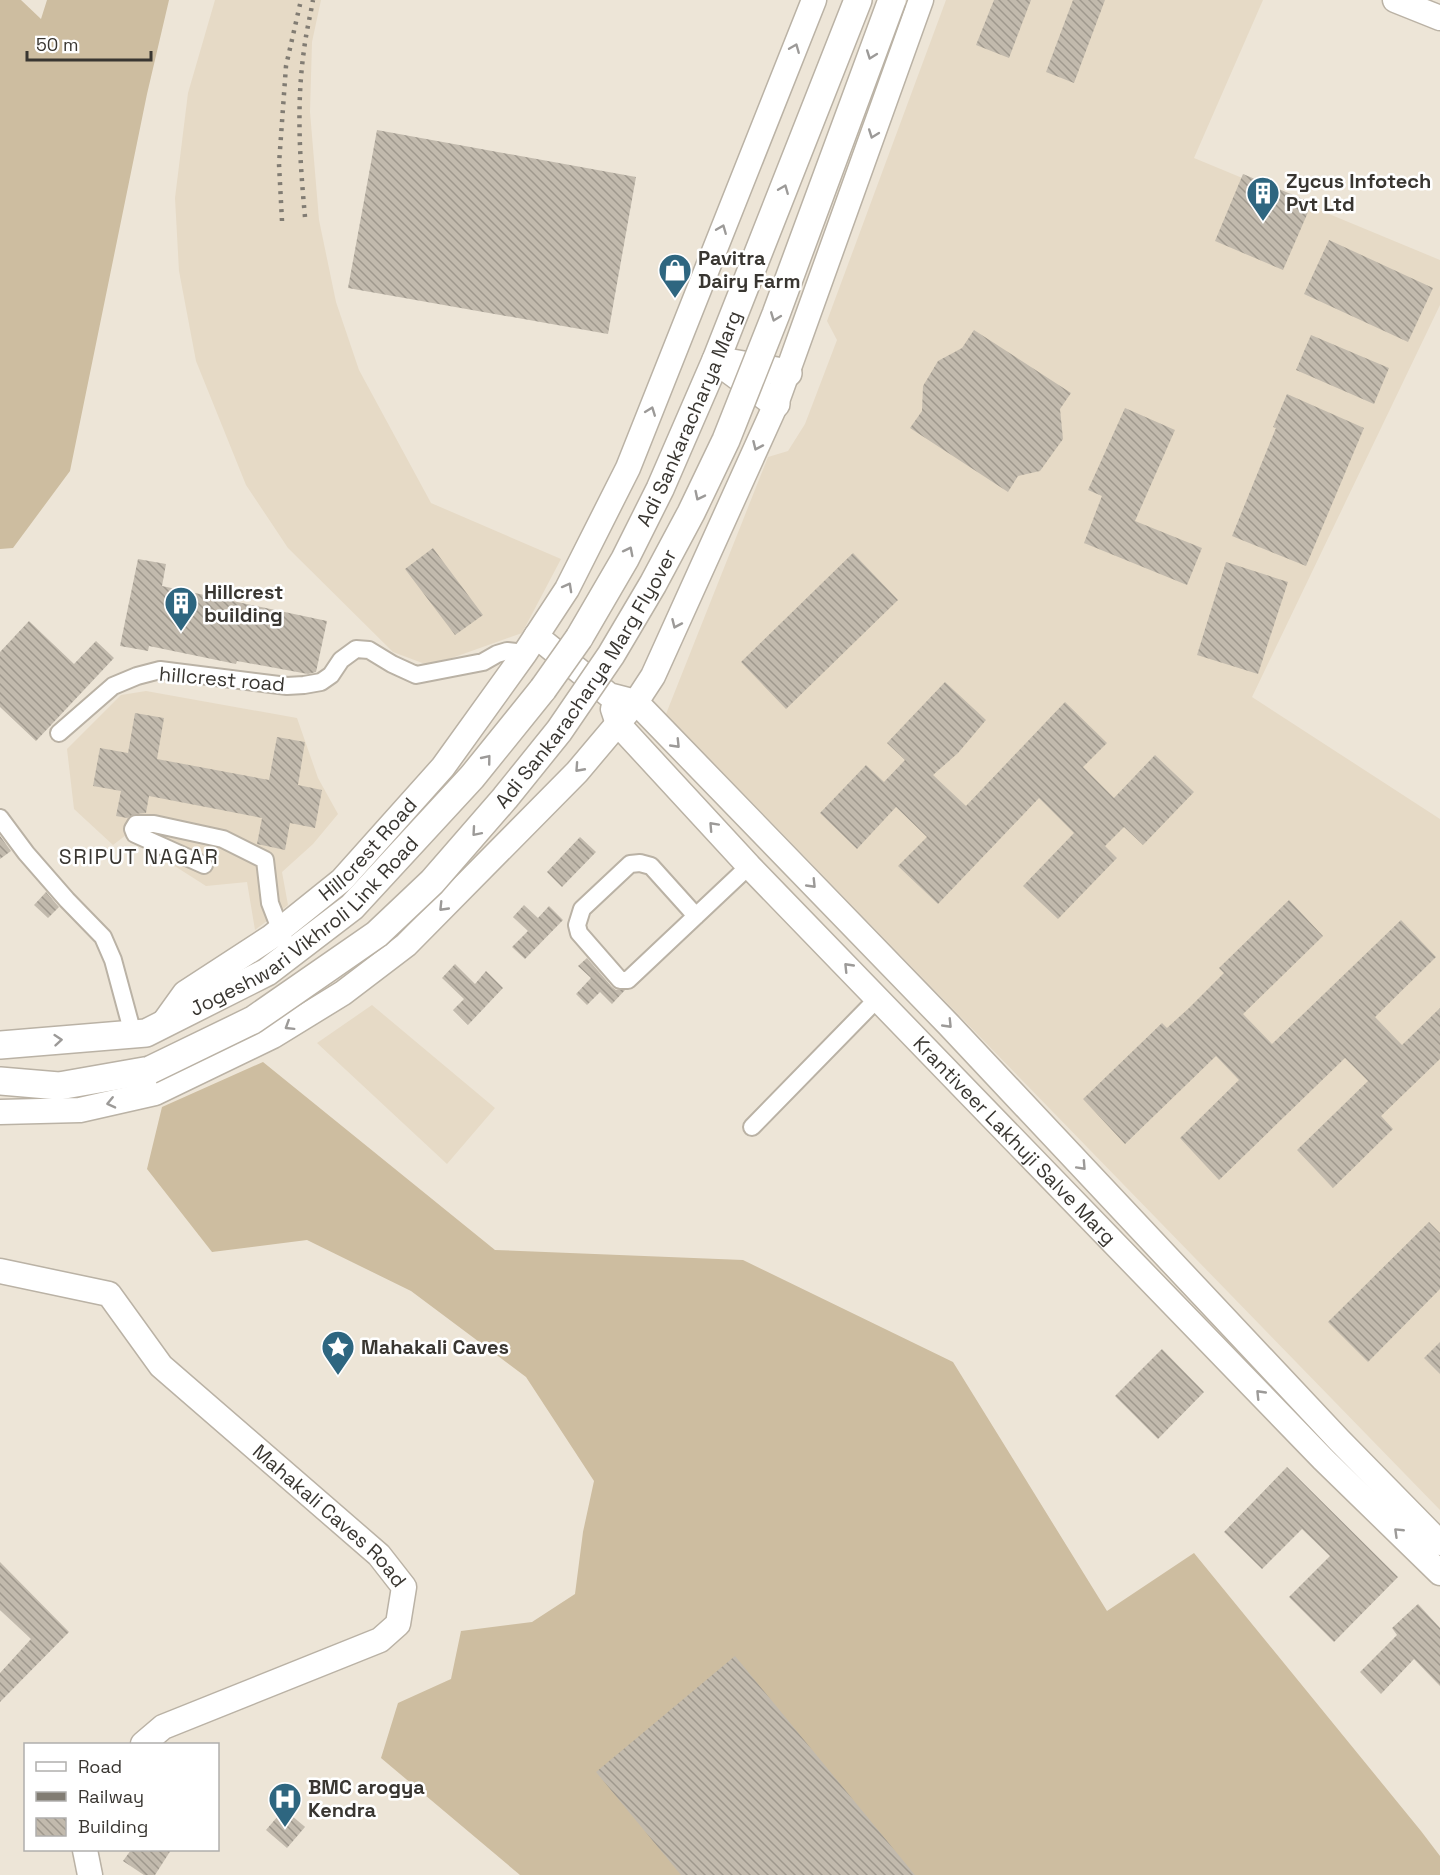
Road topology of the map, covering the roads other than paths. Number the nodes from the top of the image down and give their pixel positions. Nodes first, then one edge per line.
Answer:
1 (814, 0) edge
2 (858, 0) edge
3 (892, 0) edge
4 (921, 0) edge
5 (1395, 0) edge
6 (1440, 18) edge
7 (716, 360) junction
8 (788, 373) junction
9 (776, 404) junction
10 (531, 644) junction
11 (543, 689) joint
12 (609, 695) junction
13 (636, 702) junction
14 (618, 724) junction
15 (59, 733) dead end
16 (0, 818) edge
17 (204, 865) dead end
18 (749, 866) junction
19 (696, 916) junction
20 (280, 929) junction
21 (290, 955) junction
22 (878, 998) junction
23 (162, 1025) junction
24 (133, 1034) junction
25 (0, 1045) edge
26 (0, 1081) edge
27 (0, 1112) edge
28 (752, 1127) dead end
29 (0, 1271) edge
30 (1339, 1440) junction
31 (1323, 1459) junction
32 (1440, 1543) edge
33 (1440, 1573) edge
34 (144, 1743) edge
35 (85, 1851) edge
36 (90, 1875) edge

10 -> 1 main road, Hillcrest Road
7 -> 2 main road, Adi Sankaracharya Marg
3 -> 26 main road, Adi Sankaracharya Marg Flyover, bridge
4 -> 8 main road
5 - 6 main road
7 - 8 main road
7 - 9 main road
11 -> 7 main road, Adi Sankaracharya Marg, bridge
8 - 9 main road
9 -> 13 main road
10 - 12 main road
10 - 15 street, hillcrest road
10 - 20 main road, Hillcrest Road
21 -> 11 main road, Jogeshwari Vikhroli Link Road
12 - 13 main road
12 - 14 main road, Krantiveer Lakhuji Salve Marg
13 - 14 main road
13 -> 30 main road, Krantiveer Lakhuji Salve Marg
18 -> 14 main road, Krantiveer Lakhuji Salve Marg
14 -> 27 main road
16 - 24 street
17 - 20 street
18 - 19 street
22 -> 18 main road, Krantiveer Lakhuji Salve Marg
19 - 19 street
20 - 21 street
20 - 23 main road, Hillcrest Road
21 - 23 main road, Jogeshwari Vikhroli Link Road
22 - 28 street
31 -> 22 main road, Krantiveer Lakhuji Salve Marg
23 - 24 main road, Jogeshwari Vikhroli Link Road
25 -> 24 main road, Jogeshwari Vikhroli Link Road
29 - 34 main road, Mahakali Caves Road
30 - 31 main road
30 - 32 main road, Krantiveer Lakhuji Salve Marg
33 -> 31 main road, Krantiveer Lakhuji Salve Marg
35 - 36 main road

